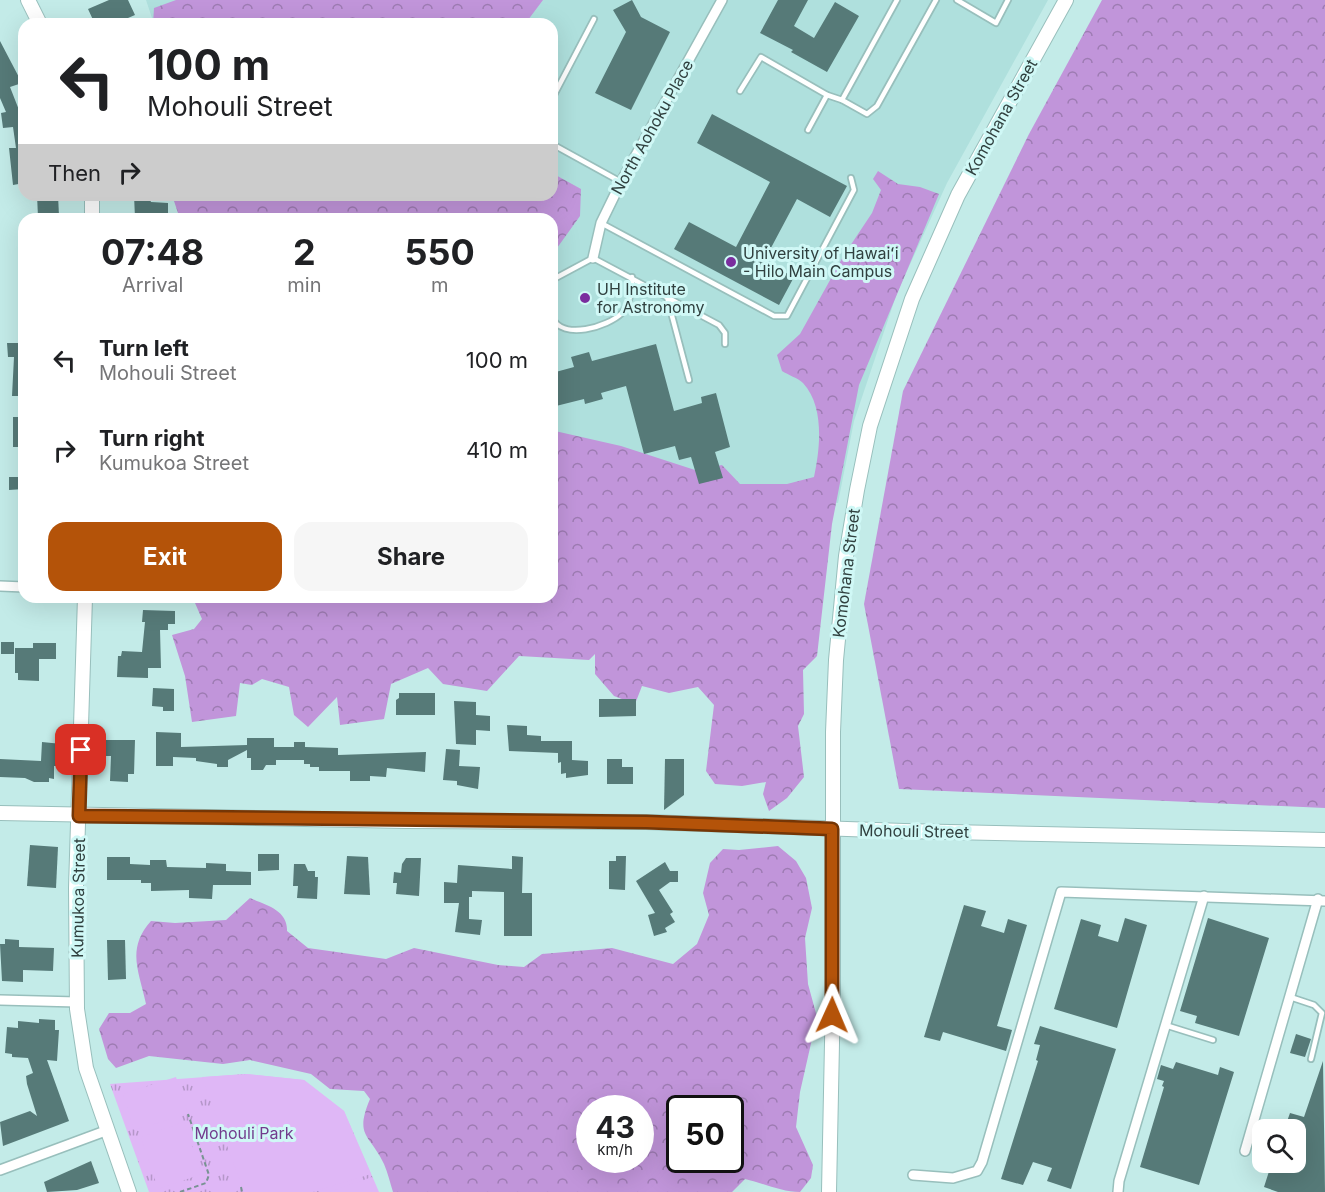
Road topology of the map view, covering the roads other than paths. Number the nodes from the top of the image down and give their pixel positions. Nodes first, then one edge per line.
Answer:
1 (28, 0) edge
2 (722, 0) edge
3 (897, 0) edge
4 (936, 0) edge
5 (957, 0) edge
6 (1008, 0) edge
7 (1066, 0) edge
8 (37, 18) edge
9 (594, 19) dead end
10 (558, 88) edge
11 (740, 91) dead end
12 (827, 95) junction
13 (842, 100) junction
14 (808, 130) dead end
15 (558, 147) edge
16 (851, 178) dead end
17 (621, 182) junction
18 (601, 223) junction
19 (593, 258) junction
20 (558, 277) edge
21 (632, 277) junction
22 (667, 297) junction
23 (558, 323) edge
24 (725, 344) dead end
25 (689, 380) dead end
26 (0, 586) edge
27 (18, 587) edge
28 (85, 603) edge
29 (0, 813) edge
30 (79, 816) junction
31 (832, 829) junction
32 (1325, 840) edge
33 (1204, 896) junction
34 (1322, 900) edge
35 (1290, 998) junction
36 (0, 1000) edge
37 (77, 1002) junction
38 (1165, 1025) junction
39 (1213, 1041) dead end
40 (1311, 1059) dead end
41 (108, 1130) junction
42 (1245, 1151) dead end
43 (0, 1170) edge
44 (913, 1175) dead end
45 (129, 1192) edge
46 (829, 1192) edge
47 (1118, 1192) edge

1 - 8 street
2 - 17 street, North Aohoku Place
3 - 13 lane
4 - 13 lane
5 - 6 lane
7 - 31 street, Komohana Street
9 - 10 lane
11 - 12 lane
12 - 13 lane
12 - 14 lane
15 - 17 lane
16 - 18 lane
17 - 18 street, North Aohoku Place
18 - 19 street, North Aohoku Place
19 - 20 lane
19 - 21 lane
21 - 22 lane
21 - 23 lane
22 - 24 lane
22 - 25 lane
26 - 27 street
28 - 30 street, Kumukoa Street
29 - 30 street, Mohouli Street
30 - 31 street, Mohouli Street
30 - 37 street, Kumukoa Street
31 - 32 street, Mohouli Street
31 - 46 street, Komohana Street
33 - 34 street
33 - 38 street
33 - 44 street
34 - 35 street
35 - 40 lane
35 - 42 street
36 - 37 street
37 - 41 street, Kumukoa Street
38 - 39 lane
38 - 47 street
41 - 43 street
41 - 45 street, Kumukoa Street

